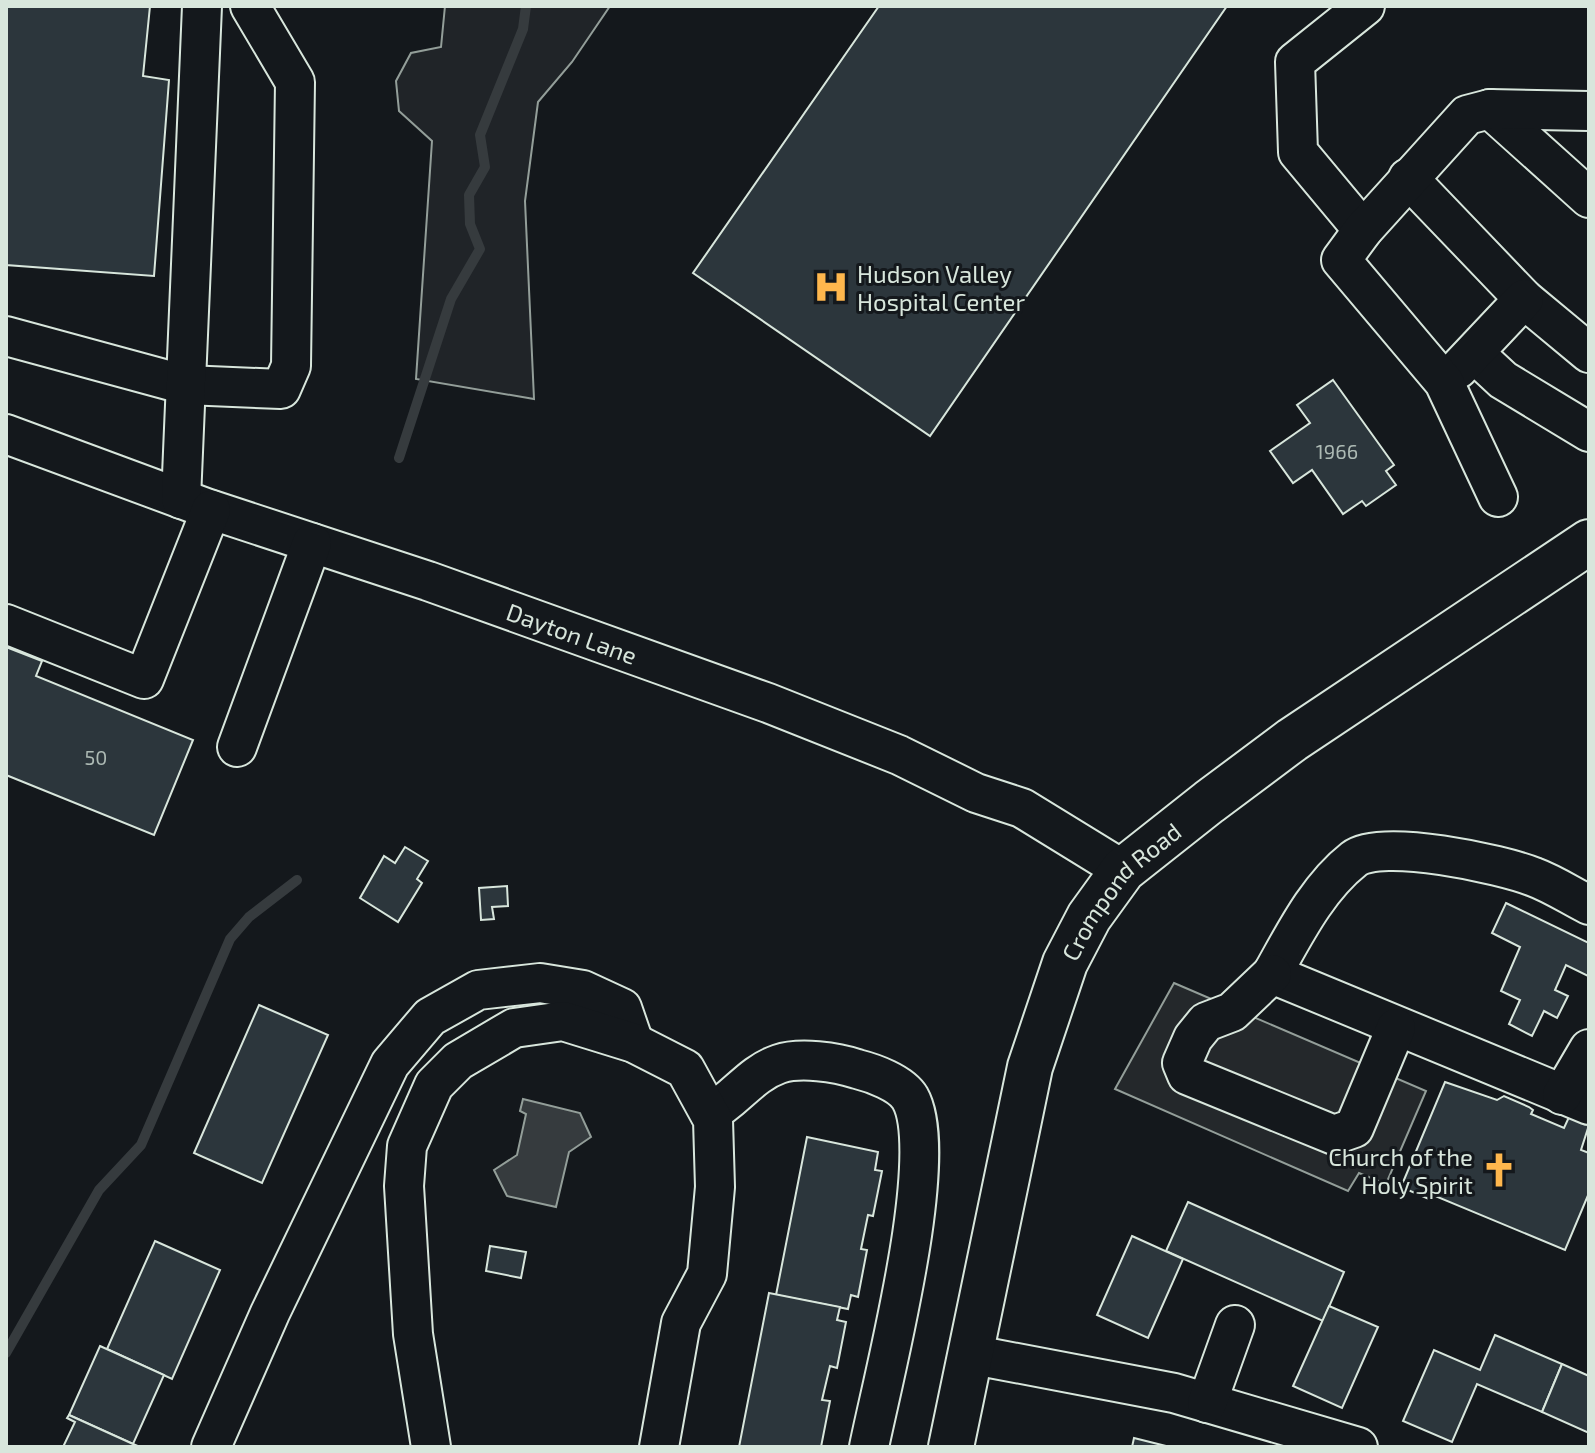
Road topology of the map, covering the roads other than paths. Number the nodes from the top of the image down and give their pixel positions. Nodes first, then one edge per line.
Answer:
1 (202, 6) edge
2 (250, 6) edge
3 (1365, 6) edge
4 (1490, 109) junction
5 (1589, 111) edge
6 (1408, 178) junction
7 (1589, 198) edge
8 (1363, 230) junction
9 (1524, 299) junction
10 (6, 336) edge
11 (1589, 353) edge
12 (1475, 354) junction
13 (1444, 382) junction
14 (186, 385) junction
15 (1589, 432) edge
16 (6, 434) edge
17 (1498, 497) dead end
18 (196, 504) junction
19 (1589, 542) edge
20 (312, 543) junction
21 (6, 624) edge
22 (237, 747) dead end
23 (1123, 870) junction
24 (1589, 905) edge
25 (1272, 974) junction
26 (1396, 1028) junction
27 (634, 1043) junction
28 (1589, 1049) edge
29 (1576, 1100) edge
30 (710, 1113) junction
31 (1235, 1325) dead end
32 (969, 1354) junction
33 (1191, 1398) junction
34 (1265, 1434) edge
35 (211, 1447) edge
36 (431, 1447) edge
37 (659, 1447) edge
38 (869, 1447) edge
39 (951, 1447) edge
40 (1358, 1447) edge

1 - 14 street
2 - 14 street
3 - 8 street
4 - 5 street
4 - 6 street
4 - 7 street
6 - 8 street
6 - 9 street
8 - 13 street
9 - 11 street
9 - 12 street
10 - 14 street
12 - 13 street
12 - 15 street
13 - 17 street
14 - 18 street
16 - 18 street, Dayton Lane
18 - 20 street, Dayton Lane
18 - 21 street
19 - 23 main road, Crompond Road
20 - 22 street
20 - 23 street, Dayton Lane
23 - 32 main road, Crompond Road
24 - 25 street
25 - 26 street
25 - 26 street
26 - 29 street
27 - 30 street
27 - 35 street
27 - 36 street
28 - 29 street
30 - 37 street
30 - 38 street
31 - 33 street
32 - 33 street
32 - 39 main road, Crompond Road
33 - 34 street
34 - 40 street

